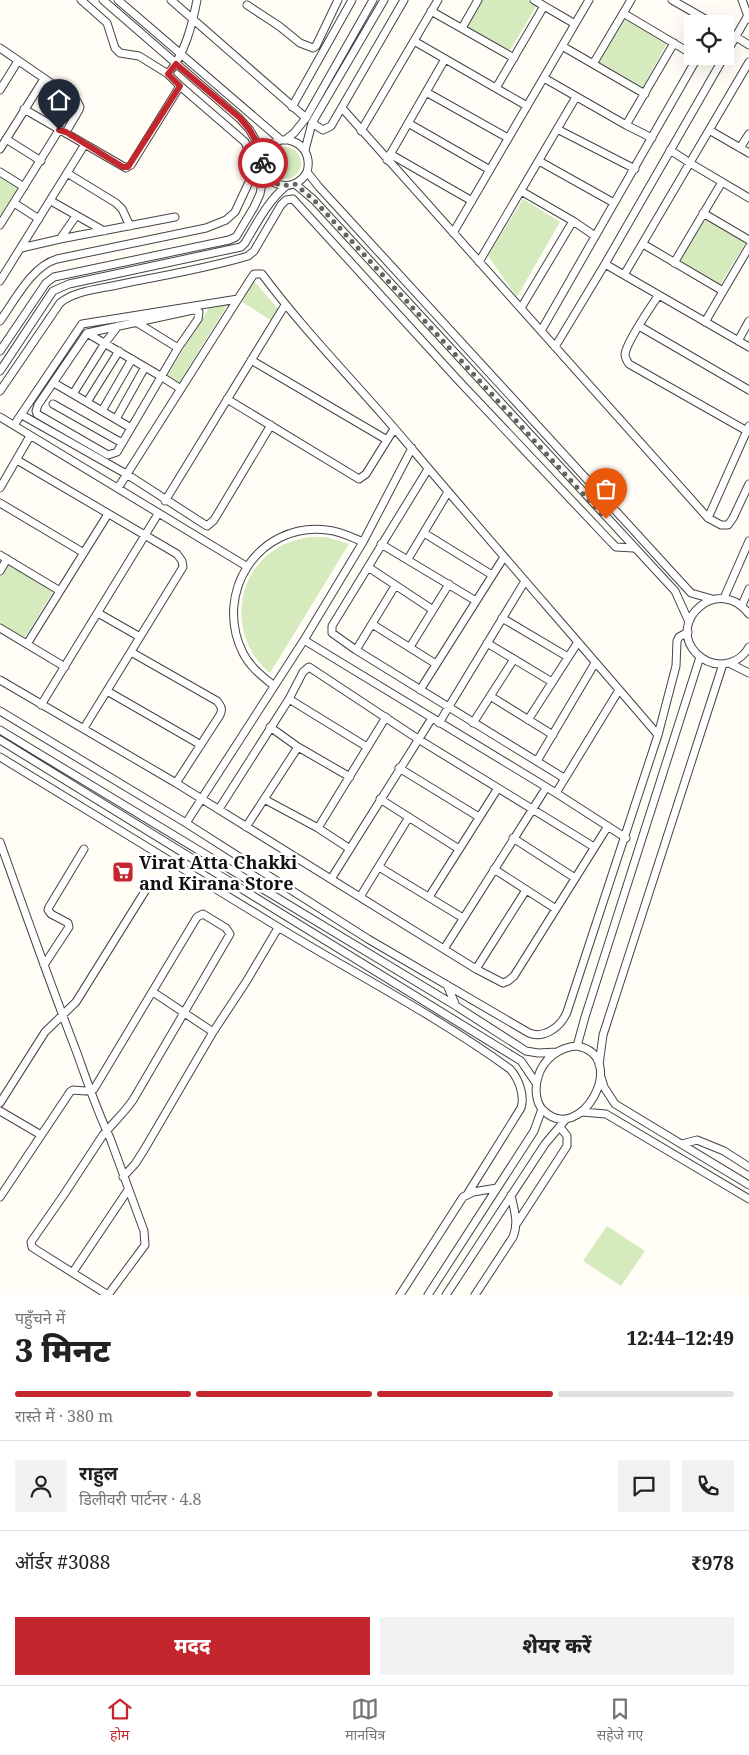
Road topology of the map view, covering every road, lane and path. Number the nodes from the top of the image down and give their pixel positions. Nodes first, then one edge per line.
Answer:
1 (80, 0) edge
2 (102, 0) edge
3 (118, 0) edge
4 (171, 0) edge
5 (197, 0) edge
6 (338, 0) edge
7 (352, 0) edge
8 (373, 0) edge
9 (384, 0) edge
10 (404, 0) edge
11 (438, 0) edge
12 (478, 0) edge
13 (534, 0) edge
14 (589, 0) edge
15 (631, 0) edge
16 (672, 0) edge
17 (742, 0) edge
18 (247, 5) dead end
19 (544, 6) junction
20 (431, 11) junction
21 (623, 13) junction
22 (698, 15) edge
23 (748, 18) edge
24 (193, 19) junction
25 (575, 24) junction
26 (462, 28) junction
27 (734, 35) edge
28 (737, 37) junction
29 (414, 41) junction
30 (674, 42) junction
31 (749, 45) edge
32 (562, 46) junction
33 (0, 48) edge
34 (684, 48) edge
35 (181, 54) junction
36 (514, 58) junction
37 (445, 59) junction
38 (18, 60) junction
39 (749, 62) edge
40 (176, 64) junction
41 (593, 64) junction
42 (693, 65) edge
43 (168, 74) junction
44 (44, 78) junction
45 (544, 78) junction
46 (180, 86) junction
47 (496, 88) junction
48 (0, 89) edge
49 (426, 92) junction
50 (645, 94) junction
51 (576, 96) junction
52 (527, 106) junction
53 (292, 107) junction
54 (342, 108) junction
55 (24, 109) junction
56 (306, 118) junction
57 (312, 123) junction
58 (408, 123) junction
59 (626, 125) junction
60 (557, 129) junction
61 (709, 130) junction
62 (63, 131) junction
63 (361, 131) junction
64 (749, 134) edge
65 (508, 138) junction
66 (652, 138) junction
67 (6, 139) junction
68 (283, 140) junction
69 (84, 144) junction
70 (740, 148) junction
71 (0, 149) edge
72 (305, 150) junction
73 (670, 150) junction
74 (749, 153) edge
75 (264, 154) junction
76 (389, 157) junction
77 (41, 161) junction
78 (539, 161) junction
79 (690, 163) junction
80 (635, 169) junction
81 (490, 170) junction
82 (0, 172) edge
83 (264, 172) junction
84 (307, 172) junction
85 (67, 173) junction
86 (722, 182) junction
87 (295, 184) junction
88 (286, 186) junction
89 (24, 187) junction
90 (521, 192) junction
91 (749, 198) edge
92 (51, 201) junction
93 (472, 201) junction
94 (14, 203) junction
95 (614, 203) junction
96 (236, 210) junction
97 (704, 213) junction
98 (76, 216) junction
99 (175, 217) dead end
100 (39, 219) junction
101 (248, 220) junction
102 (259, 220) junction
103 (572, 221) junction
104 (0, 225) edge
105 (269, 225) junction
106 (130, 226) junction
107 (104, 231) junction
108 (453, 233) junction
109 (595, 236) junction
110 (60, 239) junction
111 (749, 240) edge
112 (642, 244) junction
113 (749, 247) edge
114 (21, 248) junction
115 (479, 262) junction
116 (674, 263) junction
117 (605, 264) junction
118 (624, 275) junction
119 (0, 281) edge
120 (723, 291) junction
121 (658, 296) junction
122 (238, 299) junction
123 (284, 305) junction
124 (521, 308) junction
125 (0, 321) edge
126 (749, 321) edge
127 (136, 322) junction
128 (705, 322) junction
129 (118, 326) junction
130 (639, 326) junction
131 (541, 331) junction
132 (87, 333) junction
133 (738, 341) junction
134 (105, 343) junction
135 (749, 347) edge
136 (178, 348) junction
137 (555, 348) junction
138 (0, 351) edge
139 (119, 351) junction
140 (132, 358) junction
141 (251, 360) junction
142 (145, 367) junction
143 (0, 371) edge
144 (162, 376) junction
145 (54, 383) junction
146 (181, 389) junction
147 (0, 390) edge
148 (749, 390) edge
149 (73, 394) junction
150 (227, 399) junction
151 (87, 402) junction
152 (53, 404) dead end
153 (102, 411) junction
154 (22, 415) junction
155 (0, 417) edge
156 (116, 419) junction
157 (271, 425) junction
158 (14, 426) junction
159 (131, 428) junction
160 (394, 429) junction
161 (748, 429) edge
162 (30, 436) junction
163 (387, 440) junction
164 (122, 443) junction
165 (412, 448) junction
166 (17, 460) junction
167 (428, 469) junction
168 (128, 476) junction
169 (749, 484) edge
170 (0, 488) edge
171 (118, 488) junction
172 (448, 492) junction
173 (165, 501) junction
174 (0, 503) edge
175 (108, 514) junction
176 (158, 514) junction
177 (708, 518) junction
178 (424, 533) junction
179 (146, 536) junction
180 (362, 542) junction
181 (749, 542) edge
182 (382, 544) junction
183 (633, 548) junction
184 (84, 553) junction
185 (504, 556) junction
186 (3, 557) edge
187 (408, 559) junction
188 (246, 566) junction
189 (368, 567) junction
190 (0, 571) edge
191 (492, 575) junction
192 (525, 581) junction
193 (449, 584) junction
194 (395, 586) junction
195 (749, 589) edge
196 (60, 591) junction
197 (724, 598) junction
198 (712, 599) junction
199 (476, 601) junction
200 (742, 606) junction
201 (433, 610) junction
202 (98, 613) junction
203 (749, 614) edge
204 (502, 618) junction
205 (689, 622) junction
206 (372, 624) junction
207 (0, 628) edge
208 (688, 632) junction
209 (140, 637) junction
210 (304, 640) junction
211 (578, 642) junction
212 (487, 643) junction
213 (27, 644) junction
214 (749, 647) edge
215 (410, 648) junction
216 (356, 650) junction
217 (131, 652) junction
218 (568, 657) junction
219 (700, 657) junction
220 (514, 659) junction
221 (596, 663) junction
222 (726, 663) junction
223 (436, 664) junction
224 (65, 667) junction
225 (749, 673) edge
226 (0, 680) edge
227 (552, 682) junction
228 (274, 686) junction
229 (420, 690) junction
230 (619, 690) junction
231 (107, 691) junction
232 (490, 696) junction
233 (289, 698) junction
234 (41, 705) junction
235 (448, 707) junction
236 (0, 711) edge
237 (386, 717) junction
238 (432, 718) junction
239 (528, 720) junction
240 (439, 723) junction
241 (473, 723) junction
242 (270, 727) junction
243 (84, 728) junction
244 (0, 730) edge
245 (553, 735) junction
246 (658, 735) junction
247 (418, 738) junction
248 (0, 740) edge
249 (201, 745) junction
250 (298, 747) junction
251 (367, 747) junction
252 (0, 757) edge
253 (536, 761) junction
254 (399, 768) junction
255 (350, 777) junction
256 (564, 778) junction
257 (176, 783) junction
258 (498, 788) junction
259 (546, 788) junction
260 (556, 793) junction
261 (202, 799) junction
262 (264, 799) junction
263 (380, 799) junction
264 (219, 809) junction
265 (532, 809) junction
266 (409, 817) junction
267 (479, 817) junction
268 (186, 824) junction
269 (608, 826) junction
270 (246, 827) junction
271 (318, 828) junction
272 (513, 838) junction
273 (626, 838) junction
274 (0, 842) edge
275 (594, 847) junction
276 (350, 849) junction
277 (459, 849) junction
278 (84, 850) dead end
279 (379, 867) junction
280 (494, 869) junction
281 (575, 878) junction
282 (331, 879) junction
283 (147, 888) dead end
284 (526, 890) junction
285 (360, 897) junction
286 (429, 897) junction
287 (556, 909) junction
288 (463, 918) junction
289 (278, 928) junction
290 (444, 949) junction
291 (44, 965) junction
292 (476, 969) junction
293 (447, 984) junction
294 (153, 992) junction
295 (456, 1006) junction
296 (439, 1010) junction
297 (184, 1013) junction
298 (62, 1016) junction
299 (434, 1020) junction
300 (213, 1032) junction
301 (577, 1046) junction
302 (557, 1052) junction
303 (599, 1065) junction
304 (601, 1076) junction
305 (536, 1083) junction
306 (91, 1091) junction
307 (0, 1103) edge
308 (542, 1110) junction
309 (0, 1111) edge
310 (582, 1112) junction
311 (566, 1119) junction
312 (560, 1127) junction
313 (106, 1131) junction
314 (41, 1135) junction
315 (682, 1144) junction
316 (749, 1167) edge
317 (123, 1177) junction
318 (749, 1185) edge
319 (497, 1188) junction
320 (128, 1190) junction
321 (468, 1193) junction
322 (511, 1195) junction
323 (0, 1197) edge
324 (749, 1199) edge
325 (517, 1223) junction
326 (73, 1272) junction
327 (400, 1295) edge
328 (428, 1295) edge
329 (446, 1295) edge
330 (475, 1295) edge

1 - 43 street
2 - 40 street
3 - 35 street
4 - 24 street
5 - 24 street
6 - 18 street
7 - 53 street
8 - 56 street
9 - 57 street
10 - 54 street
11 - 20 street
12 - 26 street
13 - 19 street
14 - 25 street
15 - 21 street
16 - 22 street
17 - 23 street
19 - 25 street
19 - 36 street
20 - 26 street
20 - 29 street
21 - 30 street
21 - 41 street
23 - 28 street
24 - 35 street
24 - 53 street
25 - 32 street
26 - 36 street
27 - 28 street
28 - 31 street
28 - 73 street
29 - 37 street
29 - 63 street
30 - 34 street
30 - 50 street
32 - 41 street
32 - 45 street
33 - 38 street
35 - 40 street
35 - 68 street
36 - 47 street
37 - 47 street
37 - 49 street
38 - 44 street
38 - 48 street
39 - 61 street
40 - 43 street
40 - 75 street
41 - 50 street
42 - 66 street
43 - 46 street
44 - 55 street
44 - 62 street
45 - 51 street
45 - 52 street
46 - 69 street
46 - 96 street
47 - 52 street
49 - 58 street
49 - 65 street
50 - 59 street
51 - 59 street
51 - 60 street
52 - 65 street
53 - 56 street
54 - 57 street
54 - 63 street
55 - 62 street
55 - 67 street
56 - 68 street
57 - 72 street
58 - 76 street
58 - 81 street
59 - 66 street
60 - 78 street
60 - 80 street
61 - 70 street
61 - 79 street
62 - 69 street
62 - 77 street
63 - 76 street
64 - 70 street
65 - 81 street
66 - 80 street
67 - 71 street
67 - 77 street
68 - 72 street
68 - 75 street
69 - 85 street
70 - 74 street
72 - 84 street
73 - 79 street
73 - 117 street
75 - 83 street
76 - 93 street
76 - 108 street
77 - 89 street
78 - 90 street
78 - 95 street
79 - 86 street
79 - 112 street
80 - 95 street
81 - 93 street
82 - 89 street
83 - 88 street
83 - 101 street
84 - 87 street
84 - 198 street
85 - 92 street
85 - 106 street
86 - 91 street
86 - 97 street
87 - 88 street
87 - 183 street
88 - 102 street
89 - 94 street
90 - 103 street
90 - 115 street
92 - 98 street
92 - 100 street
93 - 108 street
94 - 100 street
94 - 104 street
95 - 109 street
96 - 101 street
96 - 125 street
97 - 111 street
97 - 116 street
98 - 107 street
98 - 110 street
99 - 106 street
100 - 114 street
101 - 138 street
102 - 105 street
102 - 143 street
103 - 109 street
103 - 124 street
105 - 147 street
105 - 183 street
106 - 107 street
107 - 110 street
108 - 115 street
109 - 131 street
110 - 114 street
112 - 116 street
112 - 118 street
113 - 120 street
114 - 119 street
115 - 124 street
116 - 120 street
117 - 118 street
117 - 137 street
118 - 121 street
120 - 128 street
121 - 128 street
121 - 130 street
122 - 123 street
122 - 146 street
122 - 154 street
123 - 141 street
123 - 160 street
124 - 131 street
126 - 133 street
127 - 129 street
127 - 136 street
127 - 136 street
128 - 133 street
129 - 132 street
129 - 134 street
130 - 148 street
130 - 161 street
131 - 137 street
132 - 134 street
132 - 145 street
133 - 135 street
134 - 139 street
134 - 149 street
136 - 144 street
137 - 177 street
139 - 140 street
139 - 151 street
140 - 142 street
140 - 153 street
141 - 150 street
141 - 163 street
142 - 144 street
142 - 156 street
144 - 146 street
144 - 159 street
145 - 149 street
145 - 164 street
146 - 168 street
149 - 151 street
150 - 157 street
150 - 173 street
151 - 153 street
152 - 164 street
153 - 156 street
154 - 158 street
154 - 168 street
155 - 158 street
156 - 159 street
157 - 163 street
157 - 173 street
158 - 162 street
159 - 164 street
160 - 163 street
160 - 165 street
161 - 177 street
162 - 166 street
162 - 171 street
165 - 167 street
165 - 180 street
166 - 170 street
166 - 175 street
167 - 172 street
167 - 182 street
168 - 171 street
168 - 173 street
169 - 177 street
171 - 176 street
172 - 178 street
172 - 185 street
174 - 184 street
175 - 179 street
175 - 184 street
176 - 179 street
176 - 188 street
178 - 187 street
178 - 191 street
179 - 202 street
179 - 209 street
180 - 188 street
180 - 210 street
181 - 197 street
182 - 187 street
182 - 189 street
183 - 205 street
184 - 196 street
185 - 191 street
185 - 192 street
186 - 190 street
186 - 196 street
187 - 193 street
188 - 228 street
189 - 194 street
189 - 216 street
191 - 199 street
192 - 204 street
192 - 211 street
193 - 199 street
193 - 201 street
194 - 201 street
194 - 206 street
195 - 200 street
196 - 213 street
197 - 198 street
197 - 200 street
198 - 205 street
199 - 223 street
200 - 203 street
201 - 215 street
202 - 209 street
202 - 224 street
204 - 212 street
204 - 218 street
205 - 208 street
206 - 215 street
206 - 216 street
207 - 213 street
208 - 219 street
208 - 246 street
209 - 217 street
210 - 228 street
210 - 238 street
211 - 218 street
211 - 221 street
212 - 220 street
212 - 235 street
213 - 224 street
214 - 222 street
215 - 223 street
216 - 229 street
217 - 231 street
217 - 249 street
218 - 227 street
219 - 222 street
219 - 301 street
220 - 227 street
220 - 232 street
221 - 230 street
221 - 245 street
222 - 225 street
222 - 303 street
223 - 229 street
224 - 234 street
226 - 234 street
227 - 239 street
228 - 261 street
229 - 235 street
230 - 246 street
230 - 256 street
231 - 243 street
231 - 249 street
232 - 239 street
232 - 241 street
233 - 237 street
233 - 242 street
233 - 251 street
234 - 243 street
235 - 240 street
235 - 241 street
236 - 268 street
237 - 247 street
237 - 251 street
238 - 240 street
238 - 247 street
239 - 245 street
240 - 259 street
241 - 253 street
242 - 250 street
242 - 264 street
243 - 257 street
244 - 295 street
245 - 253 street
246 - 273 street
247 - 254 street
247 - 258 street
248 - 296 street
249 - 257 street
250 - 255 street
250 - 262 street
251 - 255 street
252 - 289 street
253 - 256 street
254 - 263 street
254 - 267 street
255 - 271 street
256 - 260 street
257 - 261 street
258 - 265 street
258 - 267 street
259 - 260 street
259 - 265 street
260 - 269 street
261 - 264 street
261 - 268 street
262 - 270 street
262 - 271 street
263 - 266 street
263 - 276 street
264 - 270 street
265 - 272 street
265 - 275 street
266 - 277 street
266 - 279 street
267 - 277 street
268 - 293 street
269 - 273 street
269 - 275 street
270 - 282 street
271 - 276 street
272 - 280 street
272 - 281 street
273 - 293 street
274 - 291 street
275 - 281 street
276 - 282 street
277 - 286 street
278 - 291 street
279 - 285 street
279 - 286 street
280 - 284 street
280 - 288 street
281 - 287 street
282 - 285 street
283 - 298 street
284 - 287 street
284 - 292 street
285 - 290 street
286 - 288 street
287 - 292 street
288 - 290 street
289 - 299 street
289 - 300 street
290 - 292 street
291 - 298 street
293 - 295 street
294 - 297 street
294 - 297 street
294 - 306 street
295 - 302 street
296 - 299 street
296 - 305 street
297 - 300 street
297 - 313 street
298 - 306 street
298 - 307 street
299 - 321 street
300 - 317 street
301 - 302 street
301 - 303 street
302 - 305 street
303 - 304 street
304 - 310 street
304 - 315 street
305 - 308 street
306 - 313 street
306 - 314 street
308 - 311 street
308 - 319 street
309 - 314 street
310 - 311 street
310 - 324 street
311 - 312 street
312 - 322 street
312 - 325 street
313 - 317 street
313 - 326 street
314 - 323 street
315 - 316 street
315 - 318 street
317 - 320 street
319 - 321 street
319 - 328 street
320 - 326 street
320 - 326 street
321 - 327 street
322 - 325 street
322 - 329 street
325 - 330 street

